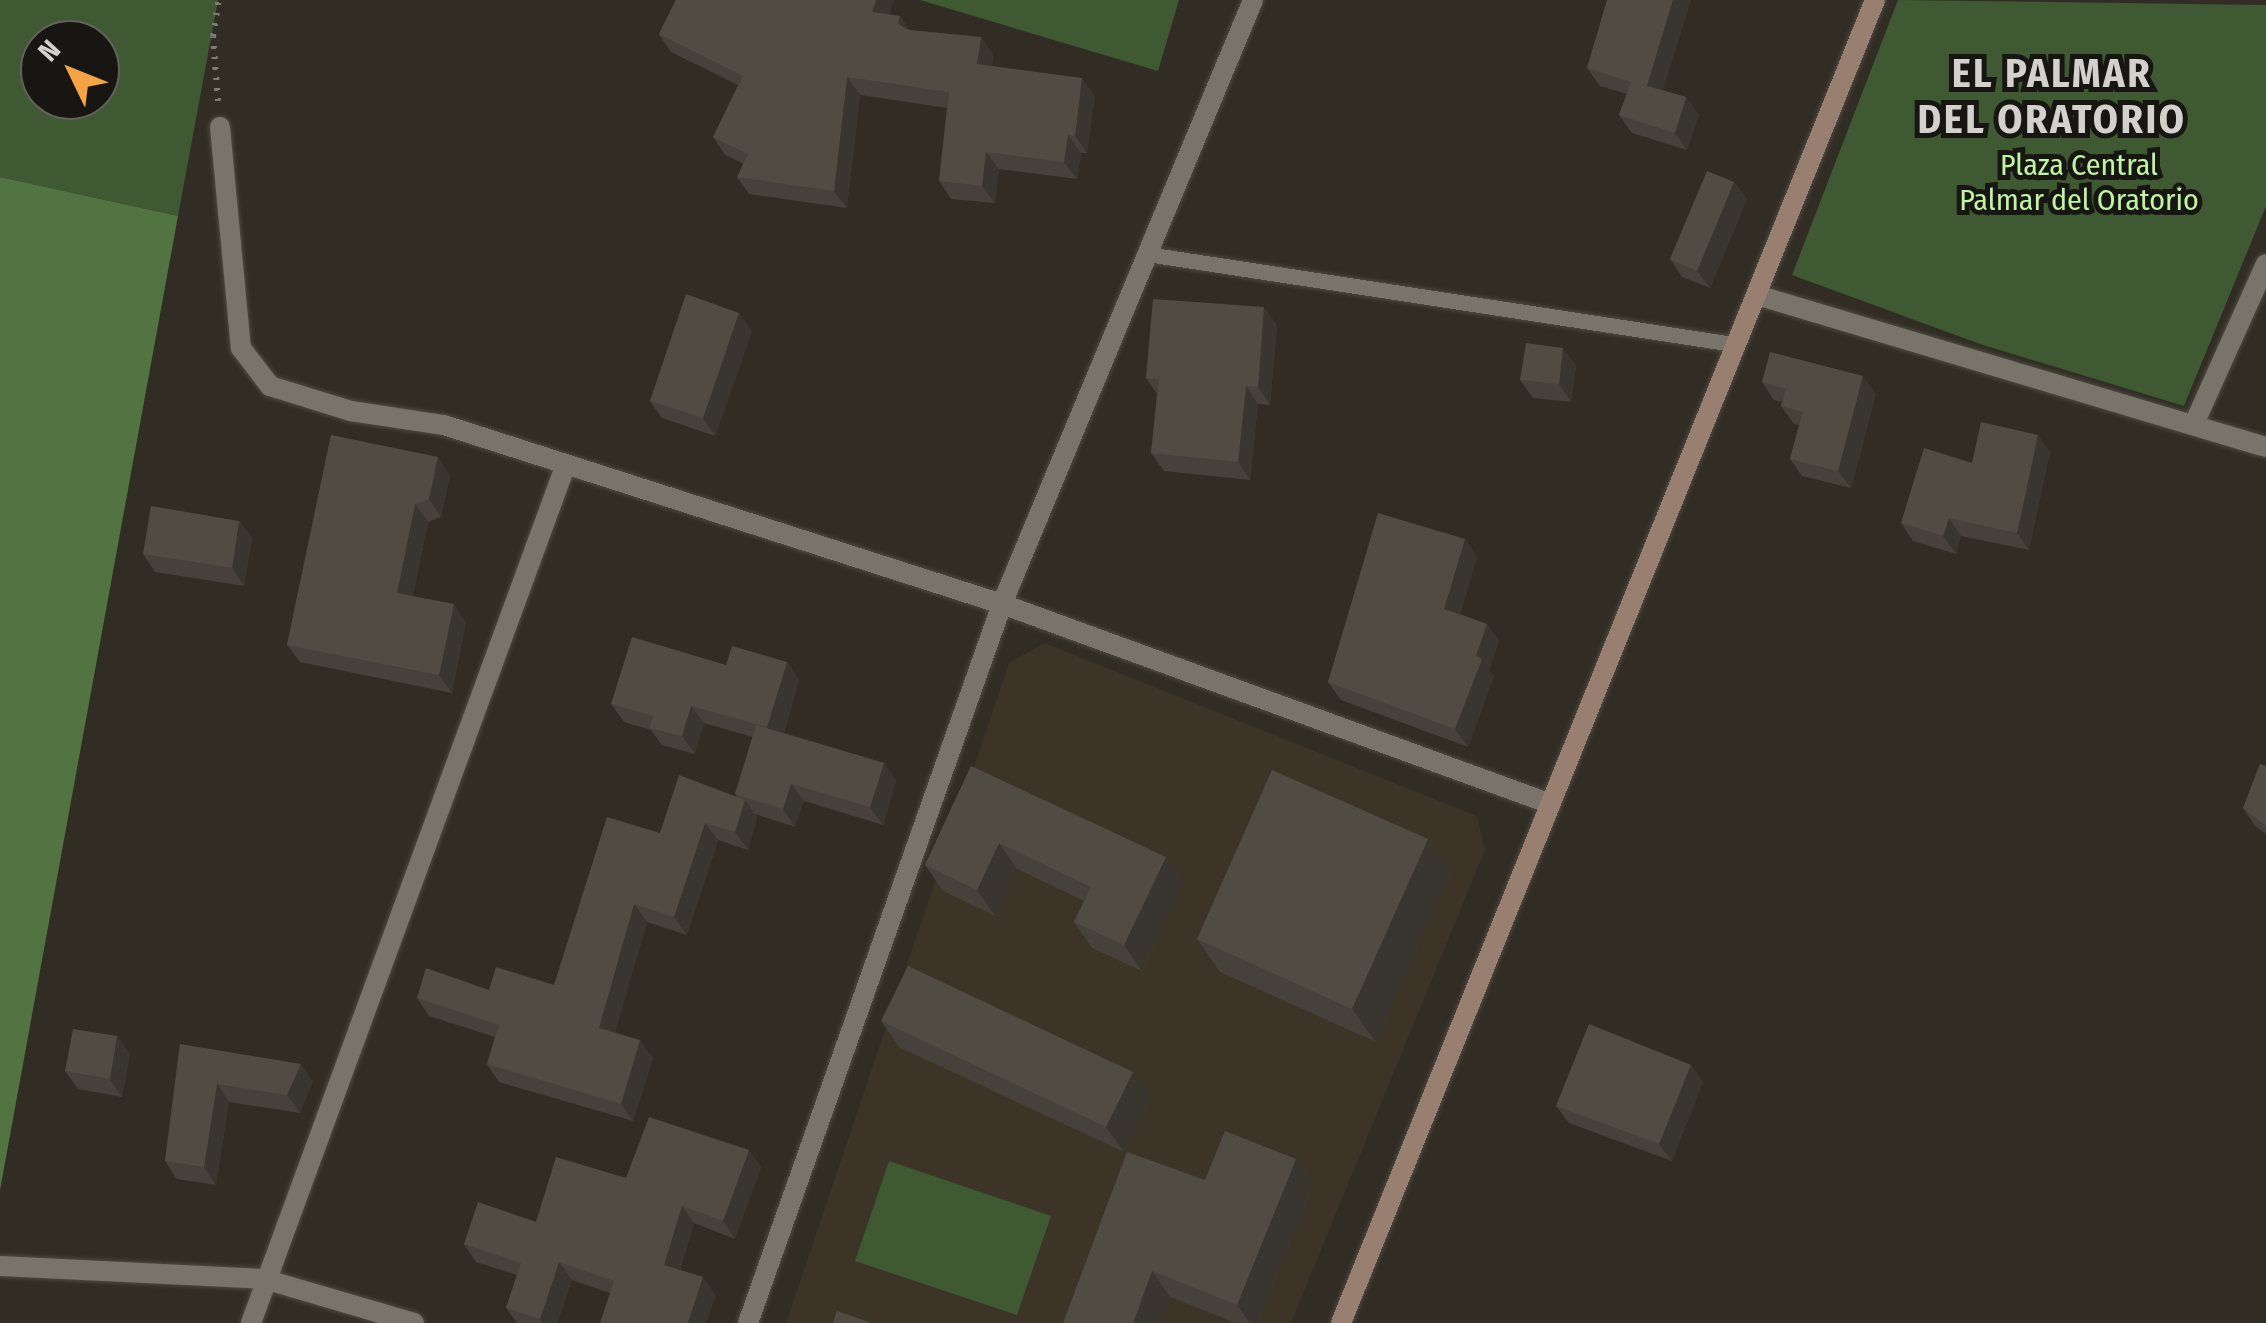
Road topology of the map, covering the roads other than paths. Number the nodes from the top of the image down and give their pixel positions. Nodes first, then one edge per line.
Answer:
1 (1240, 0) edge
2 (1253, 0) edge
3 (1875, 0) edge
4 (1216, 88) junction
5 (220, 127) road end
6 (1146, 254) junction
7 (2266, 264) edge
8 (1760, 296) junction
9 (1733, 344) junction
10 (2194, 424) junction
11 (2266, 447) edge
12 (565, 467) junction
13 (1002, 604) junction
14 (1551, 804) junction
15 (0, 1266) edge
16 (264, 1279) junction
17 (251, 1323) edge
18 (414, 1323) edge
19 (748, 1323) edge
20 (1341, 1323) edge

1 - 4 street
2 - 4 street
3 - 8 main road
4 - 6 street
5 - 12 street
6 - 9 lane
6 - 13 street
7 - 10 street
8 - 9 main road
8 - 10 street
9 - 14 main road
10 - 11 street
12 - 13 street
12 - 16 street
13 - 14 street
13 - 19 street
14 - 20 main road
15 - 16 street
16 - 17 street
16 - 18 street

